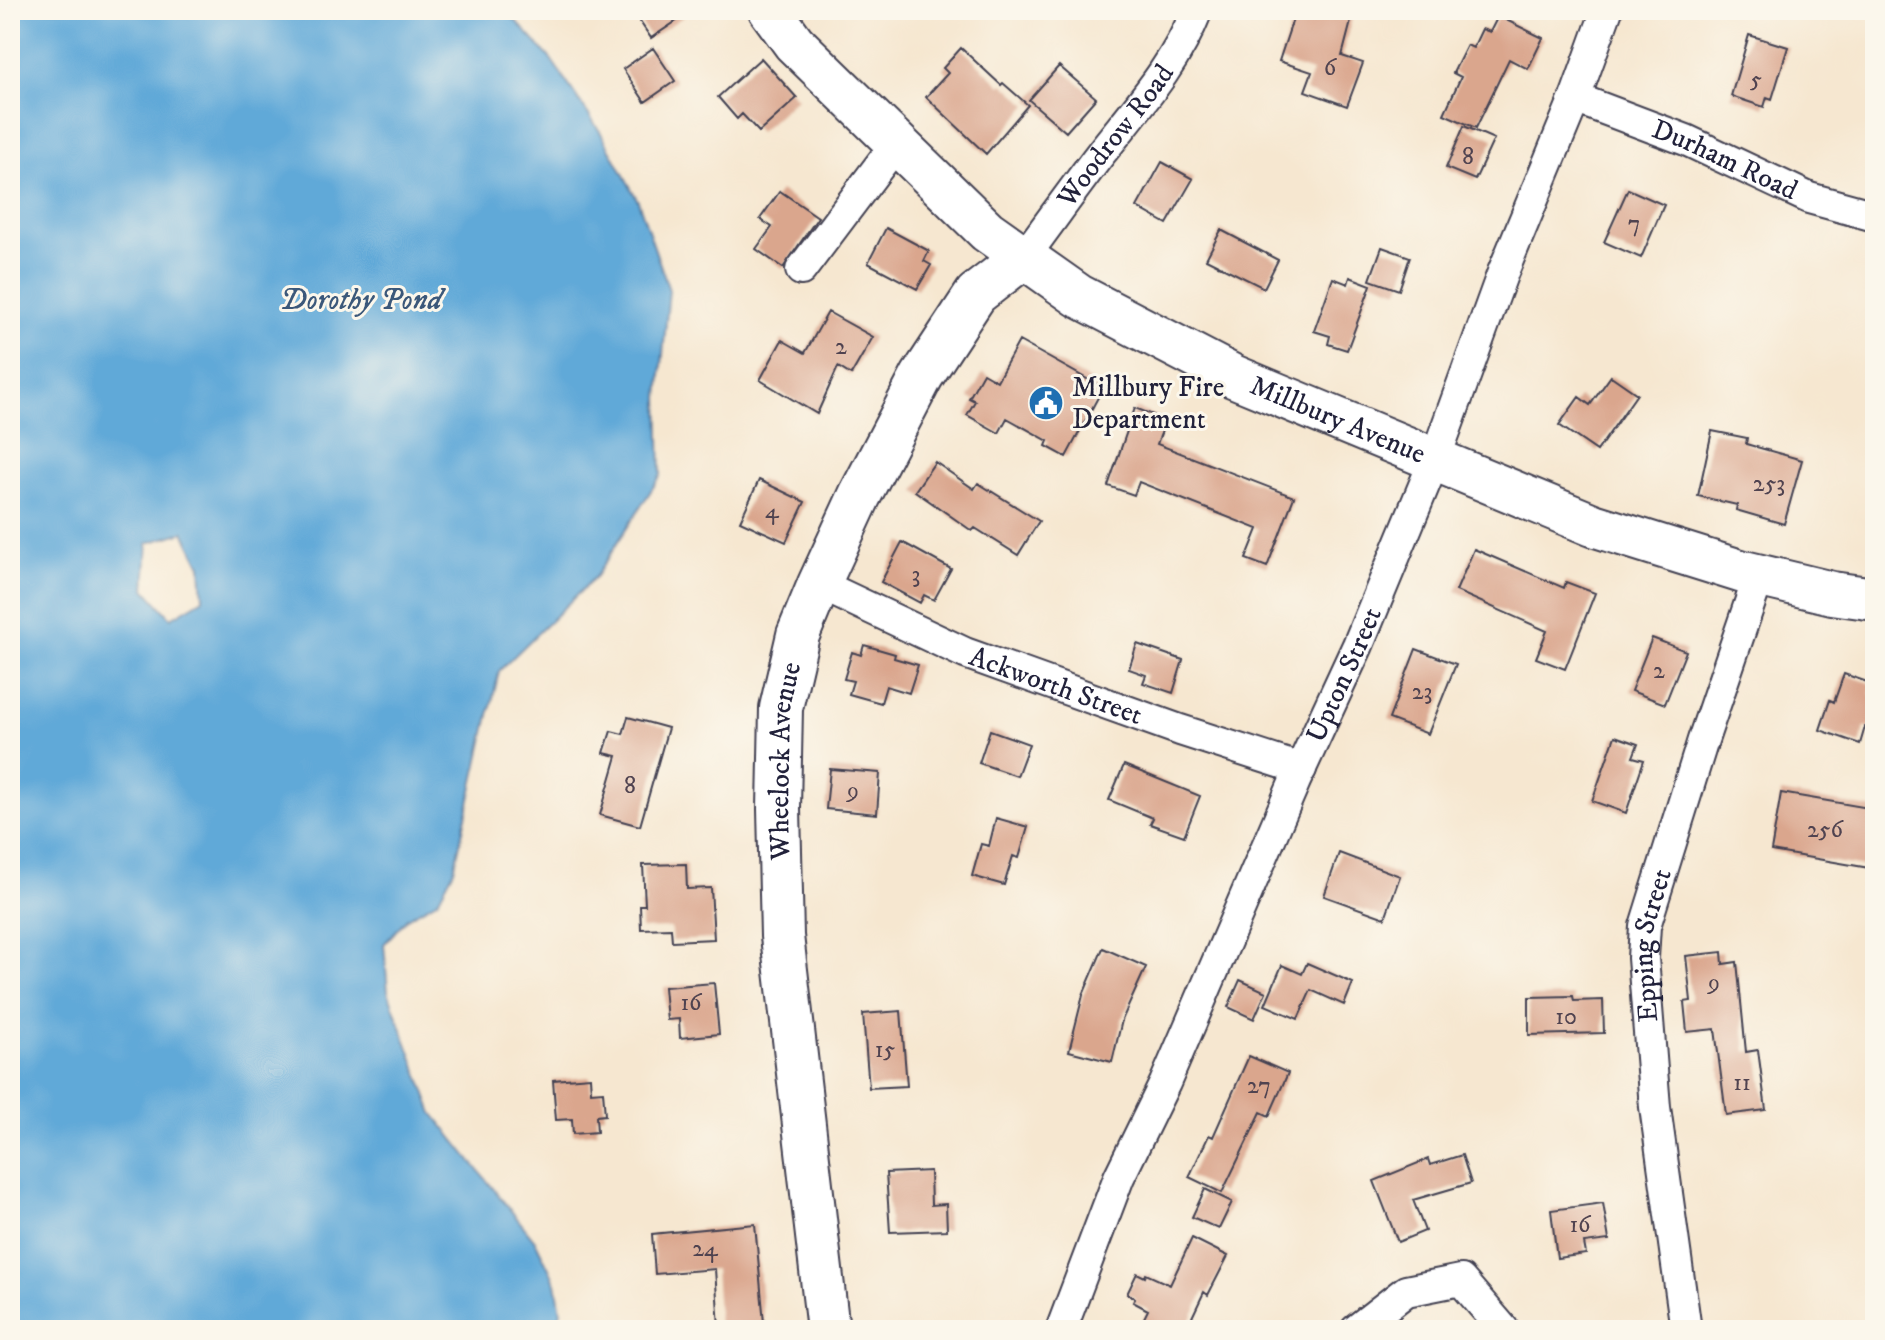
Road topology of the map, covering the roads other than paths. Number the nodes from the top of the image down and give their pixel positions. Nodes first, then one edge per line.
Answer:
1 (770, 10) edge
2 (1197, 10) edge
3 (1607, 10) edge
4 (1575, 98) junction
5 (896, 144) junction
6 (1875, 216) edge
7 (1024, 257) junction
8 (801, 270) dead end
9 (1435, 459) junction
10 (1759, 576) junction
11 (819, 584) junction
12 (1875, 599) edge
13 (1301, 769) junction
14 (828, 1330) edge
15 (1061, 1330) edge
16 (1356, 1330) edge
17 (1504, 1330) edge
18 (1686, 1330) edge

1 - 5 main road, Millbury Avenue
2 - 7 street, Woodrow Road
3 - 4 street, Upton Street
4 - 6 street, Durham Road
4 - 9 street, Upton Street
5 - 7 main road, Millbury Avenue
5 - 8 street
7 - 9 main road, Millbury Avenue
7 - 11 main road, Wheelock Avenue
9 - 10 main road, Millbury Avenue
9 - 13 street, Upton Street
10 - 12 main road, Millbury Avenue
10 - 18 street, Epping Street
11 - 13 street, Ackworth Street
11 - 14 main road, Wheelock Avenue
13 - 15 street, Upton Street
16 - 17 street

